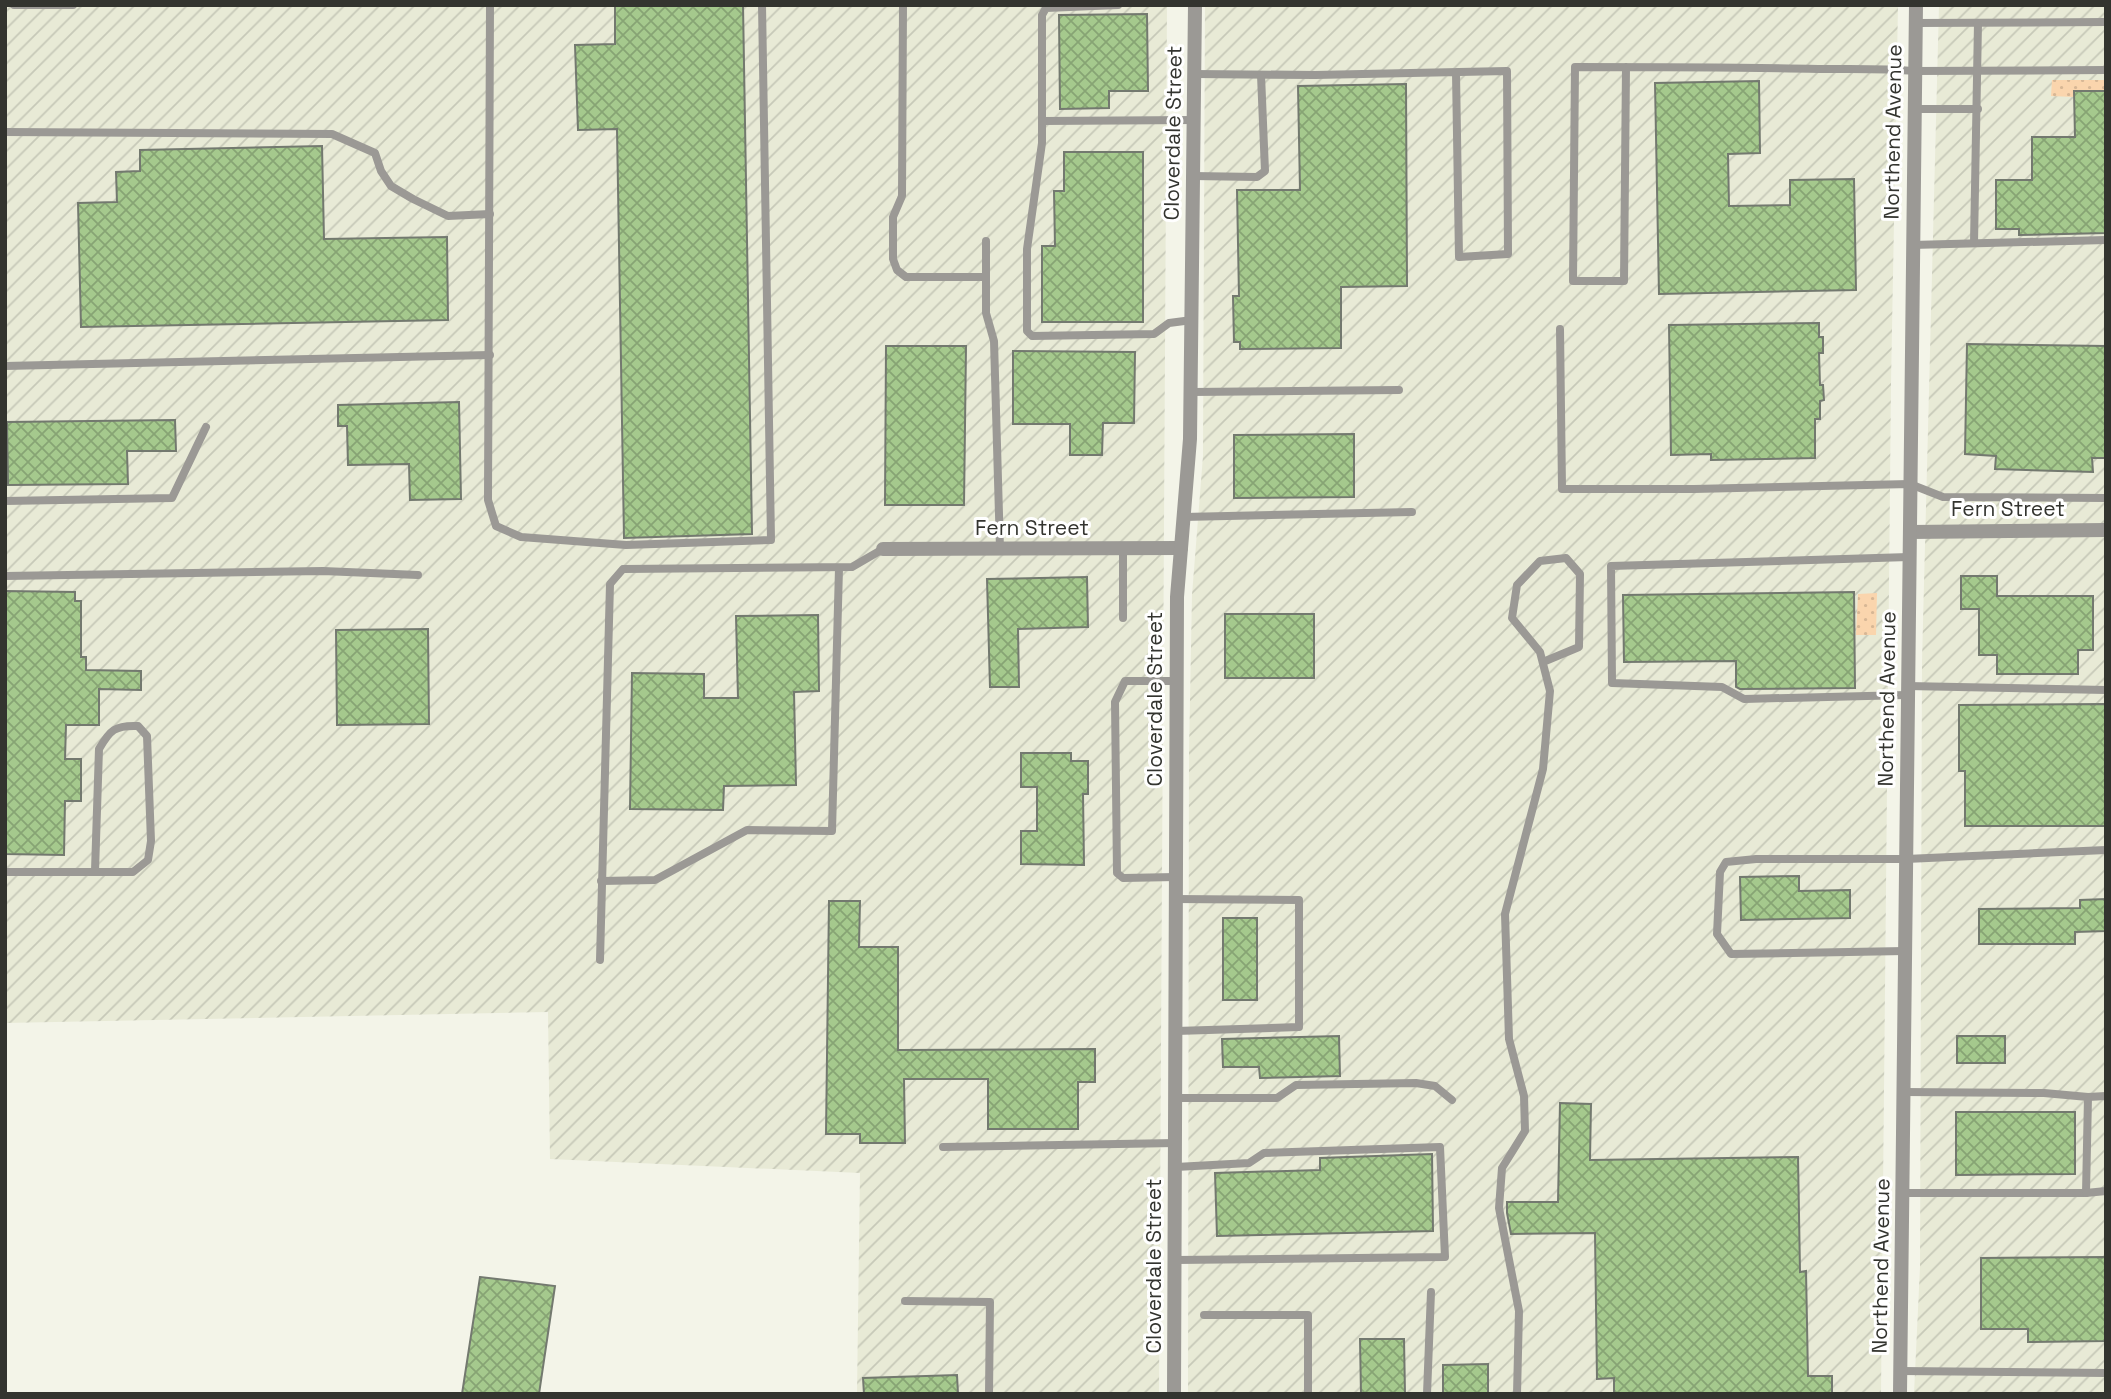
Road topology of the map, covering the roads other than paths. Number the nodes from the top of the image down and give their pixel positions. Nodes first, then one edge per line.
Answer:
1 (14, 5) edge
2 (74, 5) edge
3 (762, 5) edge
4 (904, 5) edge
5 (1118, 5) edge
6 (1195, 5) edge
7 (1916, 5) edge
8 (490, 9) edge
9 (2106, 22) edge
10 (1916, 23) junction
11 (1978, 23) junction
12 (1626, 67) junction
13 (1978, 69) junction
14 (2106, 70) edge
15 (1915, 71) junction
16 (1456, 73) junction
17 (1195, 74) junction
18 (1261, 75) junction
19 (1915, 109) junction
20 (1978, 109) junction
21 (1194, 120) junction
22 (1042, 121) junction
23 (5, 132) edge
24 (1193, 176) junction
25 (490, 214) junction
26 (2106, 240) edge
27 (986, 241) dead end
28 (1974, 243) junction
29 (1912, 245) junction
30 (986, 277) junction
31 (1192, 320) junction
32 (1560, 329) dead end
33 (490, 355) junction
34 (5, 366) edge
35 (1399, 390) dead end
36 (1191, 392) junction
37 (206, 427) dead end
38 (1910, 484) junction
39 (2106, 498) edge
40 (5, 501) edge
41 (1412, 512) dead end
42 (1184, 517) junction
43 (2106, 530) edge
44 (1910, 532) junction
45 (1123, 548) junction
46 (1181, 548) junction
47 (883, 549) joint
48 (1000, 549) junction
49 (1909, 557) junction
50 (839, 568) junction
51 (418, 575) dead end
52 (5, 576) edge
53 (1122, 618) dead end
54 (1543, 662) junction
55 (1176, 681) junction
56 (2106, 690) edge
57 (1907, 691) junction
58 (2106, 850) edge
59 (1906, 859) junction
60 (95, 871) junction
61 (5, 872) edge
62 (1175, 877) junction
63 (601, 881) junction
64 (1175, 898) junction
65 (1905, 951) junction
66 (600, 960) dead end
67 (1176, 1031) junction
68 (1904, 1092) junction
69 (2106, 1096) edge
70 (2088, 1097) junction
71 (1176, 1098) junction
72 (1452, 1100) dead end
73 (1176, 1143) junction
74 (943, 1147) dead end
75 (1176, 1167) junction
76 (2106, 1191) edge
77 (1903, 1193) junction
78 (2086, 1193) junction
79 (1175, 1260) junction
80 (1431, 1293) dead end
81 (905, 1301) dead end
82 (1204, 1315) dead end
83 (1901, 1371) junction
84 (2106, 1373) edge
85 (989, 1394) edge
86 (1174, 1394) edge
87 (1308, 1394) edge
88 (1427, 1394) edge
89 (1517, 1394) edge
90 (1900, 1394) edge

1 - 2 lane
3 - 33 lane
4 - 30 lane
5 - 22 lane
6 - 17 street, Cloverdale Street
7 - 10 street, Northend Avenue
8 - 25 lane
9 - 11 lane
10 - 11 lane
10 - 15 street, Northend Avenue
11 - 13 lane
12 - 12 lane
12 - 15 lane
13 - 14 lane
13 - 15 lane
13 - 20 lane
15 - 19 street, Northend Avenue
16 - 16 lane
16 - 18 lane
17 - 18 lane
17 - 21 street, Cloverdale Street
18 - 24 lane
19 - 20 lane
19 - 29 street, Northend Avenue
20 - 28 lane
21 - 22 lane
21 - 24 street, Cloverdale Street
22 - 31 lane
23 - 25 lane
24 - 31 street, Cloverdale Street
25 - 33 lane
26 - 28 lane
27 - 30 lane
28 - 29 lane
29 - 38 street, Northend Avenue
30 - 48 lane
31 - 36 street, Cloverdale Street
32 - 38 lane
33 - 34 lane
35 - 36 lane
36 - 42 street, Cloverdale Street
37 - 40 lane
38 - 39 lane
38 - 44 street, Northend Avenue
41 - 42 lane
42 - 46 street, Cloverdale Street
43 - 44 street, Fern Street
44 - 49 street, Northend Avenue
45 - 46 street, Fern Street
45 - 48 street, Fern Street
45 - 53 lane
46 - 55 street, Cloverdale Street
47 - 48 street, Fern Street
47 - 50 lane
49 - 57 street, Northend Avenue
49 - 57 lane
50 - 63 lane
50 - 63 lane
51 - 52 lane
54 - 54 lane
54 - 89 lane
55 - 62 street, Cloverdale Street
55 - 62 lane
56 - 57 lane
57 - 59 street, Northend Avenue
58 - 59 lane
59 - 65 street, Northend Avenue
59 - 65 lane
60 - 60 lane
60 - 61 lane
62 - 64 street, Cloverdale Street
63 - 66 lane
64 - 67 street, Cloverdale Street
64 - 67 lane
65 - 68 street, Northend Avenue
67 - 71 street, Cloverdale Street
68 - 70 lane
68 - 77 street, Northend Avenue
69 - 70 lane
70 - 78 lane
71 - 72 lane
71 - 73 street, Cloverdale Street
73 - 74 lane
73 - 75 street, Cloverdale Street
75 - 79 street, Cloverdale Street
75 - 79 lane
76 - 78 lane
77 - 78 lane
77 - 83 street, Northend Avenue
79 - 86 street, Cloverdale Street
80 - 88 lane
81 - 85 lane
82 - 87 lane
83 - 84 lane
83 - 90 street, Northend Avenue

